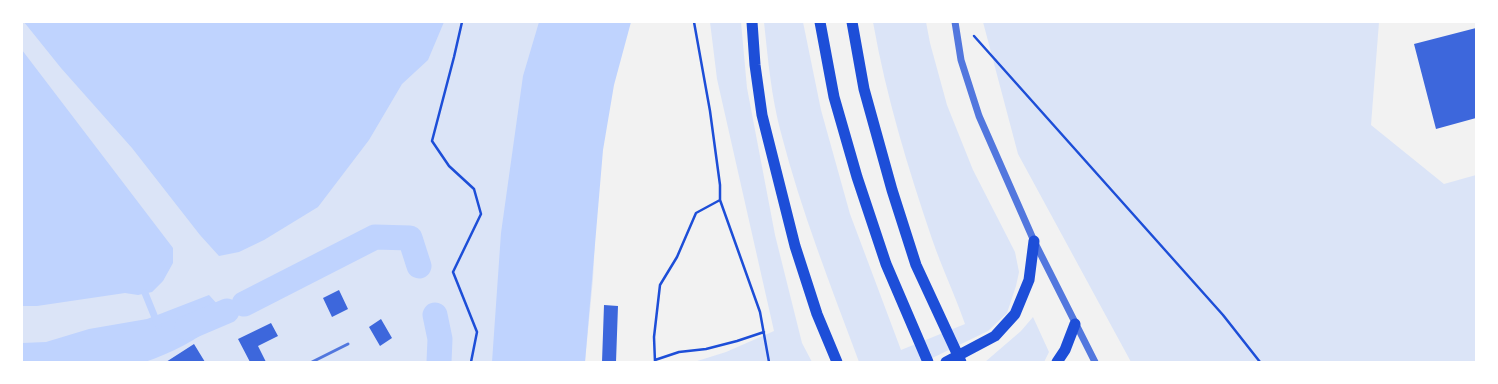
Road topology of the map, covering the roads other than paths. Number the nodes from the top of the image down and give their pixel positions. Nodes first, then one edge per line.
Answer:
1 (752, 22) edge
2 (820, 22) edge
3 (852, 22) edge
4 (955, 22) edge
5 (1034, 241) junction
6 (1075, 324) junction
7 (348, 344) dead end
8 (312, 362) edge
9 (837, 362) edge
10 (928, 362) edge
11 (946, 362) edge
12 (961, 362) edge
13 (1057, 362) edge
14 (1095, 362) edge

1 - 9 highway
2 - 10 highway
3 - 12 highway
4 - 5 street
5 - 6 street
5 - 11 highway
6 - 13 highway
6 - 14 street
7 - 8 lane

